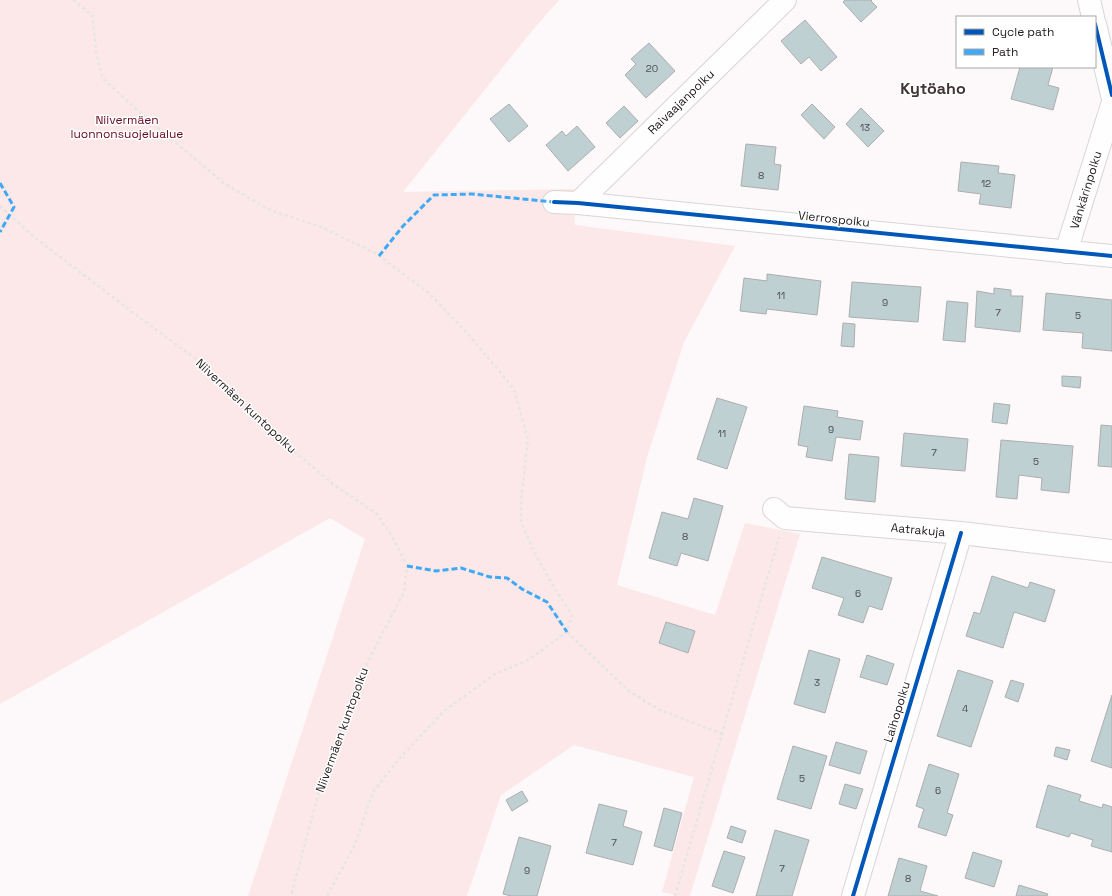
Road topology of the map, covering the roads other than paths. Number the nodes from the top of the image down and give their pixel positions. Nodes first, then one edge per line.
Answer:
1 (785, 0) edge
2 (1089, 0) edge
3 (1093, 16) edge
4 (1096, 28) edge
5 (1112, 95) edge
6 (1112, 105) edge
7 (554, 202) dead end
8 (578, 203) junction
9 (1066, 252) junction
10 (1112, 256) edge
11 (779, 514) road end
12 (961, 533) junction
13 (1112, 551) edge
14 (853, 896) edge

1 - 8 street, Raivaajanpolku
2 - 3 street
4 - 5 street
6 - 9 street, Vänkärinpolku
7 - 8 street, Vierrospolku
8 - 9 street, Vierrospolku
9 - 10 street, Vierrospolku
11 - 12 street, Aatrakuja
12 - 13 street, Aatrakuja
12 - 14 street, Laihopolku

